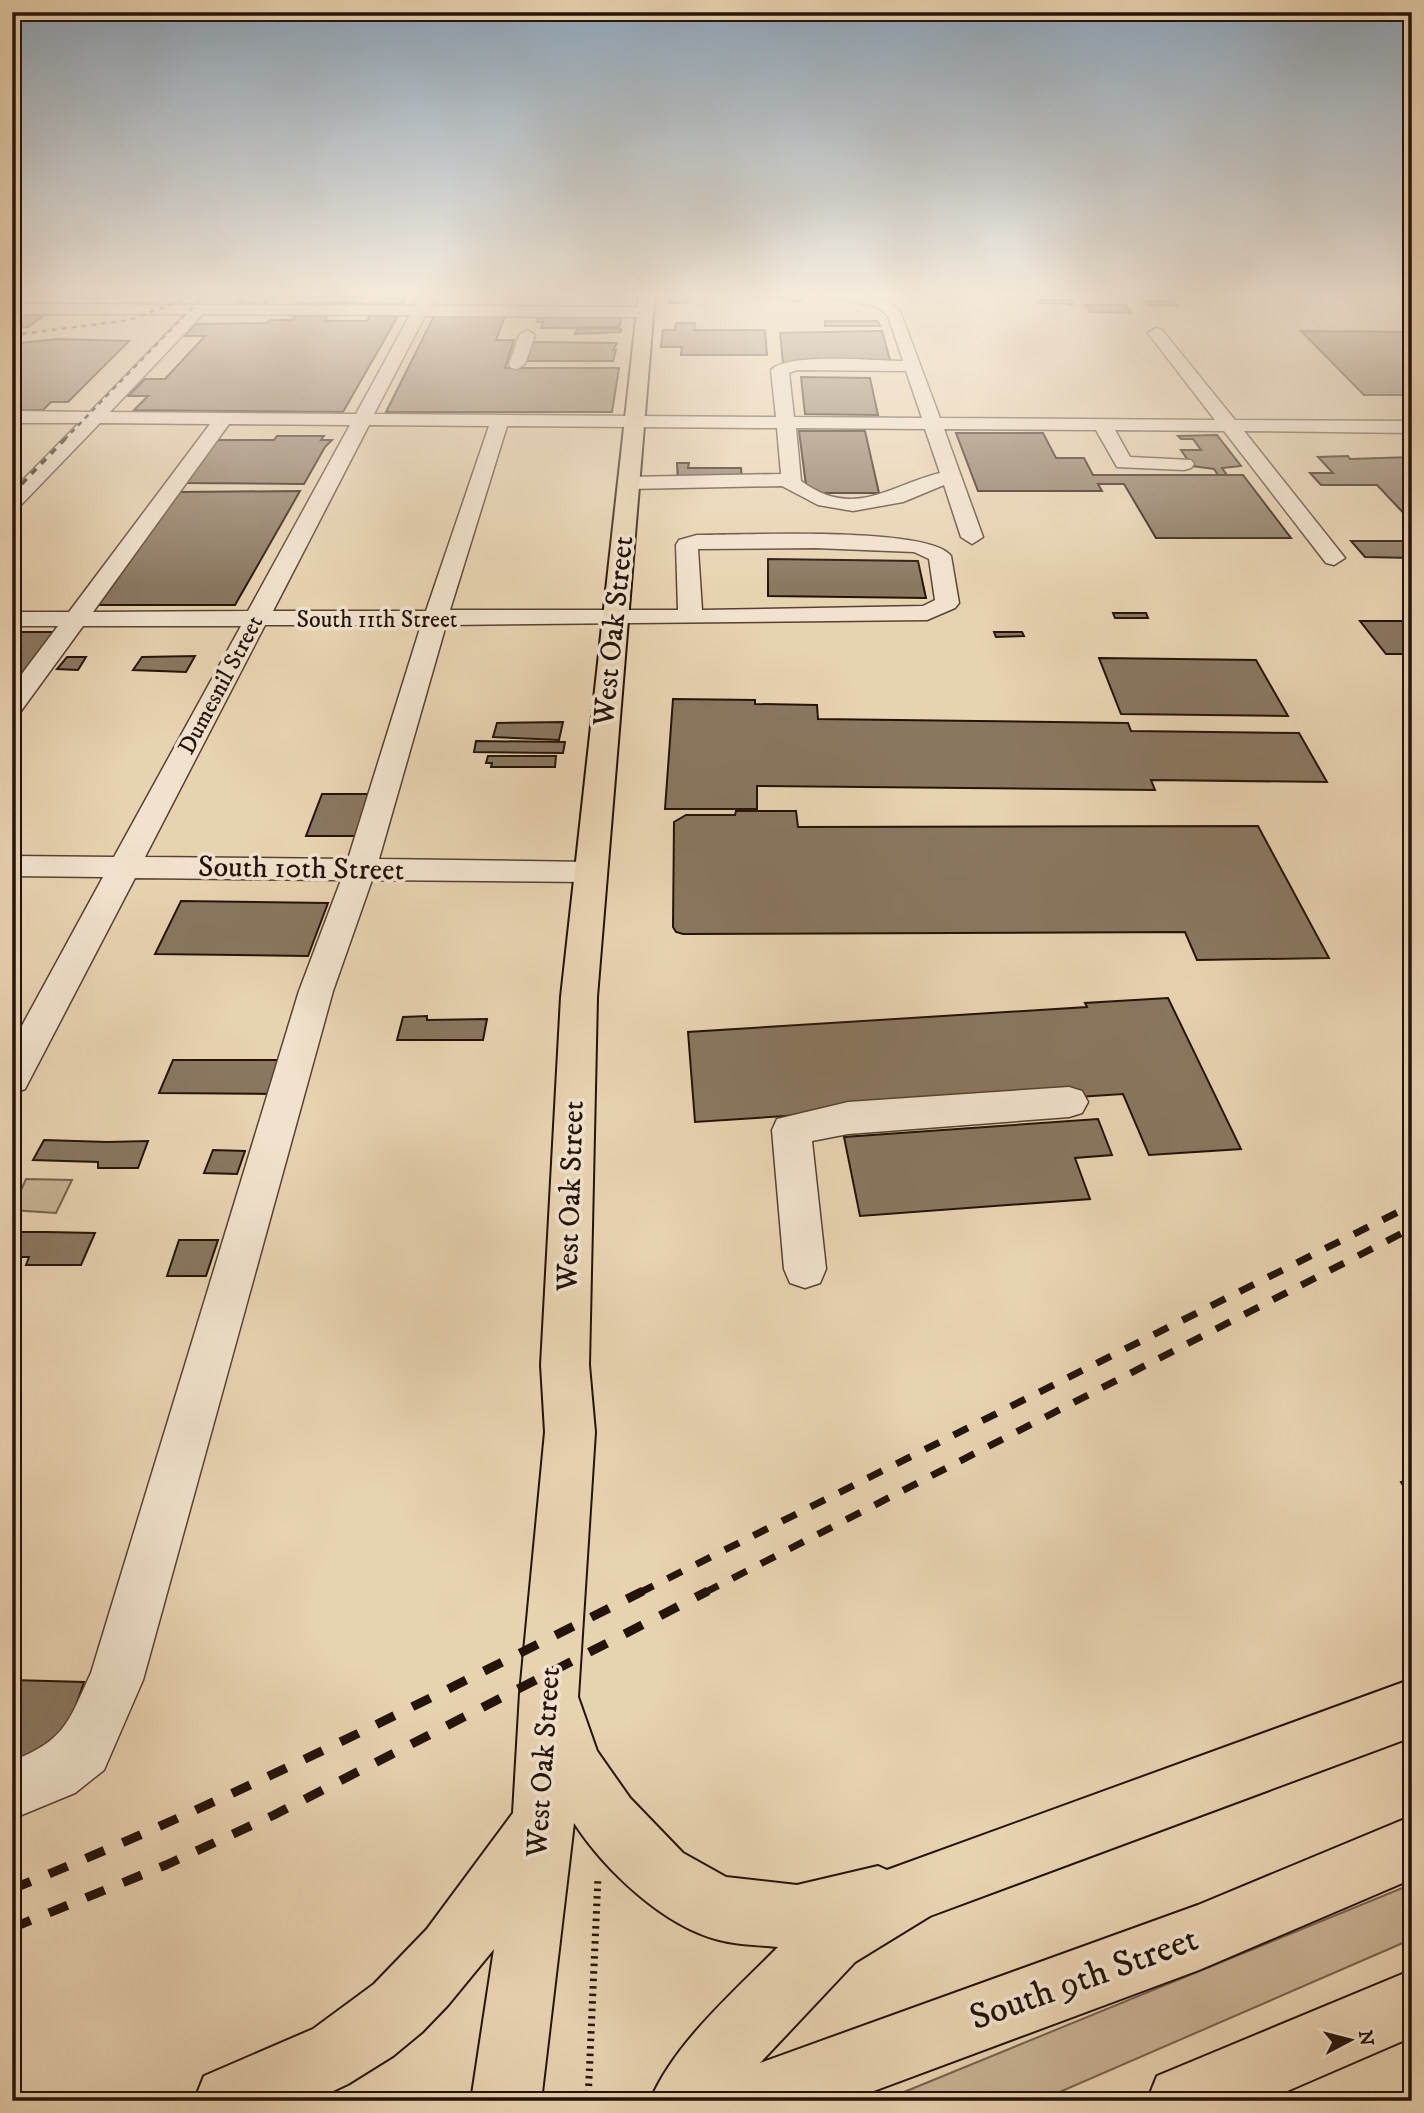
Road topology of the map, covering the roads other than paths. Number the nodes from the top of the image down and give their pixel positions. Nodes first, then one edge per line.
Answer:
1 (120, 391) edge
2 (379, 391) edge
3 (639, 391) edge
4 (782, 391) edge
5 (921, 391) edge
6 (1202, 391) edge
7 (84, 399) dead end
8 (1212, 403) junction
9 (1239, 403) dead end
10 (12, 417) edge
11 (66, 417) junction
12 (94, 417) junction
13 (224, 418) junction
14 (365, 419) junction
15 (500, 420) junction
16 (636, 422) junction
17 (786, 423) junction
18 (932, 424) junction
19 (1231, 426) junction
20 (1412, 427) edge
21 (1107, 433) junction
22 (41, 439) dead end
23 (1179, 442) dead end
24 (1184, 464) dead end
25 (952, 478) junction
26 (788, 481) junction
27 (629, 483) junction
28 (12, 503) edge
29 (972, 537) dead end
30 (1334, 558) dead end
31 (690, 617) junction
32 (12, 619) edge
33 (615, 619) junction
34 (76, 620) junction
35 (256, 620) junction
36 (437, 620) junction
37 (12, 705) edge
38 (12, 866) edge
39 (124, 868) junction
40 (360, 870) junction
41 (591, 872) junction
42 (12, 1079) edge
43 (1069, 1102) dead end
44 (805, 1269) dead end
45 (549, 1693) junction
46 (1412, 1708) edge
47 (12, 1790) edge
48 (543, 1824) junction
49 (1412, 1847) edge
50 (911, 1891) junction
51 (1412, 2003) edge
52 (759, 2099) edge
53 (229, 2101) edge
54 (506, 2101) edge
55 (685, 2101) edge
56 (1182, 2101) edge

1 - 12 street
2 - 14 street, Dumesnil Street
3 - 16 main road, West Oak Street
4 - 17 street
5 - 18 street
6 - 8 street
7 - 11 street
8 - 9 street
8 - 19 street
10 - 11 street
11 - 12 street
11 - 22 street
12 - 13 street
12 - 28 street
13 - 14 street
13 - 34 street
14 - 15 street
14 - 35 street, Dumesnil Street
15 - 16 street
15 - 36 street
16 - 17 street
16 - 27 main road, West Oak Street
17 - 18 street
17 - 26 street
18 - 21 street
18 - 25 street
19 - 20 street
19 - 21 street
19 - 30 street
21 - 23 street
21 - 24 street
25 - 26 street
25 - 29 street
26 - 27 street
27 - 33 main road, West Oak Street
31 - 31 street, South 11th Street
31 - 33 street, South 11th Street
32 - 34 street, South 11th Street
33 - 36 street, South 11th Street
33 - 41 main road, West Oak Street
34 - 35 street, South 11th Street
34 - 37 street
35 - 36 street, South 11th Street
35 - 39 street, Dumesnil Street
36 - 40 street
38 - 39 street, South 10th Street
39 - 40 street, South 10th Street
39 - 42 street, Dumesnil Street
40 - 41 street, South 10th Street
40 - 47 street
41 - 45 main road, West Oak Street
43 - 44 street
45 - 48 main road, West Oak Street
45 - 50 main road
46 - 50 main road
48 - 53 main road
48 - 54 main road, West Oak Street
49 - 52 main road, South 9th Street
50 - 55 main road
51 - 56 main road

